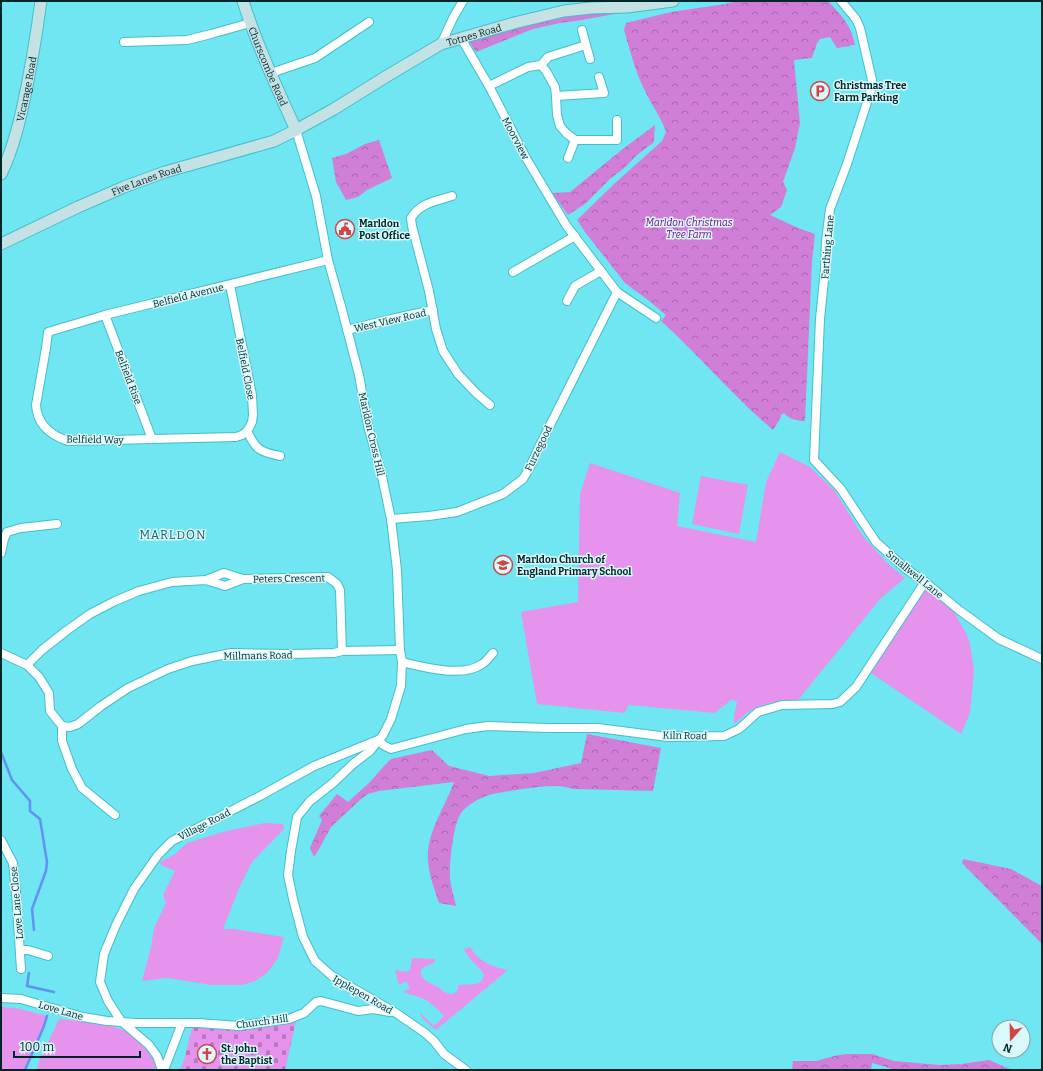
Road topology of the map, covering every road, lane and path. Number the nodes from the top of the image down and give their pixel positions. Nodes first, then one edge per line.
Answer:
1 (41, 1) edge
2 (243, 1) edge
3 (463, 1) edge
4 (673, 1) edge
5 (841, 1) edge
6 (369, 22) dead end
7 (250, 23) junction
8 (582, 30) dead end
9 (461, 38) junction
10 (124, 42) dead end
11 (441, 44) junction
12 (586, 45) junction
13 (590, 59) dead end
14 (541, 65) junction
15 (270, 73) junction
16 (599, 77) dead end
17 (489, 86) junction
18 (556, 96) junction
19 (617, 120) dead end
20 (296, 130) junction
21 (575, 140) junction
22 (568, 158) dead end
23 (1, 174) edge
24 (452, 196) dead end
25 (575, 236) junction
26 (1, 244) edge
27 (328, 260) junction
28 (601, 271) junction
29 (513, 272) dead end
30 (230, 285) junction
31 (617, 292) junction
32 (567, 301) dead end
33 (433, 310) junction
34 (105, 316) junction
35 (656, 318) dead end
36 (347, 330) junction
37 (48, 332) joint
38 (490, 405) dead end
39 (247, 431) junction
40 (152, 439) junction
41 (280, 456) dead end
42 (814, 460) joint
43 (391, 519) junction
44 (57, 524) dead end
45 (1, 553) edge
46 (243, 579) junction
47 (206, 580) junction
48 (925, 582) junction
49 (400, 650) junction
50 (342, 651) junction
51 (493, 653) dead end
52 (1, 654) edge
53 (1042, 659) edge
54 (402, 662) junction
55 (27, 664) junction
56 (62, 726) junction
57 (379, 740) junction
58 (115, 815) dead end
59 (1, 840) edge
60 (20, 950) junction
61 (48, 956) dead end
62 (21, 970) dead end
63 (1, 998) edge
64 (396, 1013) junction
65 (121, 1021) junction
66 (182, 1023) junction
67 (163, 1070) edge
68 (466, 1070) edge

1 - 23 street, Vicarage Road
2 - 7 street, Churscombe Road
3 - 11 street
4 - 9 street, Totnes Road
5 - 42 street, Farthing Lane
6 - 15 street
7 - 10 street
7 - 15 street, Churscombe Road
8 - 12 street
9 - 11 street, Totnes Road
9 - 17 street, Moorview
11 - 20 street, Totnes Road
12 - 13 street
12 - 14 street
14 - 17 street
14 - 18 street
15 - 20 street, Churscombe Road
16 - 18 street
17 - 25 street, Moorview
18 - 21 street
19 - 21 street
20 - 26 street, Five Lanes Road
20 - 27 street, Marldon Cross Hill
21 - 22 street
24 - 33 street, West View Road
25 - 28 street, Moorview
25 - 29 street
27 - 30 street, Belfield Avenue
27 - 36 street, Marldon Cross Hill
28 - 31 street, Moorview
28 - 32 street
30 - 34 street, Belfield Avenue
30 - 39 street, Belfield Close
31 - 35 street
31 - 43 street, Furzegood
33 - 36 street, West View Road
33 - 38 street, West View Road
34 - 37 street, Belfield Avenue
34 - 40 street, Belfield Rise
36 - 43 street, Marldon Cross Hill
37 - 40 street, Belfield Way
39 - 40 street, Belfield Way
39 - 41 street
42 - 48 street, Smallwell Lane
43 - 49 street, Marldon Cross Hill
44 - 45 street
46 - 47 street, Peters Crescent
46 - 47 street, Peters Crescent
46 - 50 street, Peters Crescent
47 - 55 street, Peters Crescent
48 - 53 street, Smallwell Lane
48 - 57 street, Kiln Road
49 - 50 street, Millmans Road
49 - 54 street, Marldon Cross Hill
50 - 56 street, Millmans Road
51 - 54 street
52 - 55 street
54 - 57 street, Marldon Cross Hill
55 - 56 street
56 - 58 street
57 - 64 street, Ipplepen Road
57 - 65 street, Village Road
59 - 60 street, Love Lane Close
60 - 61 street
60 - 62 street, Love Lane Close
63 - 65 street, Love Lane
64 - 66 street, Church Hill
64 - 68 street, Ipplepen Road
65 - 66 street, Church Hill
65 - 67 street, Village Road
66 - 67 street

